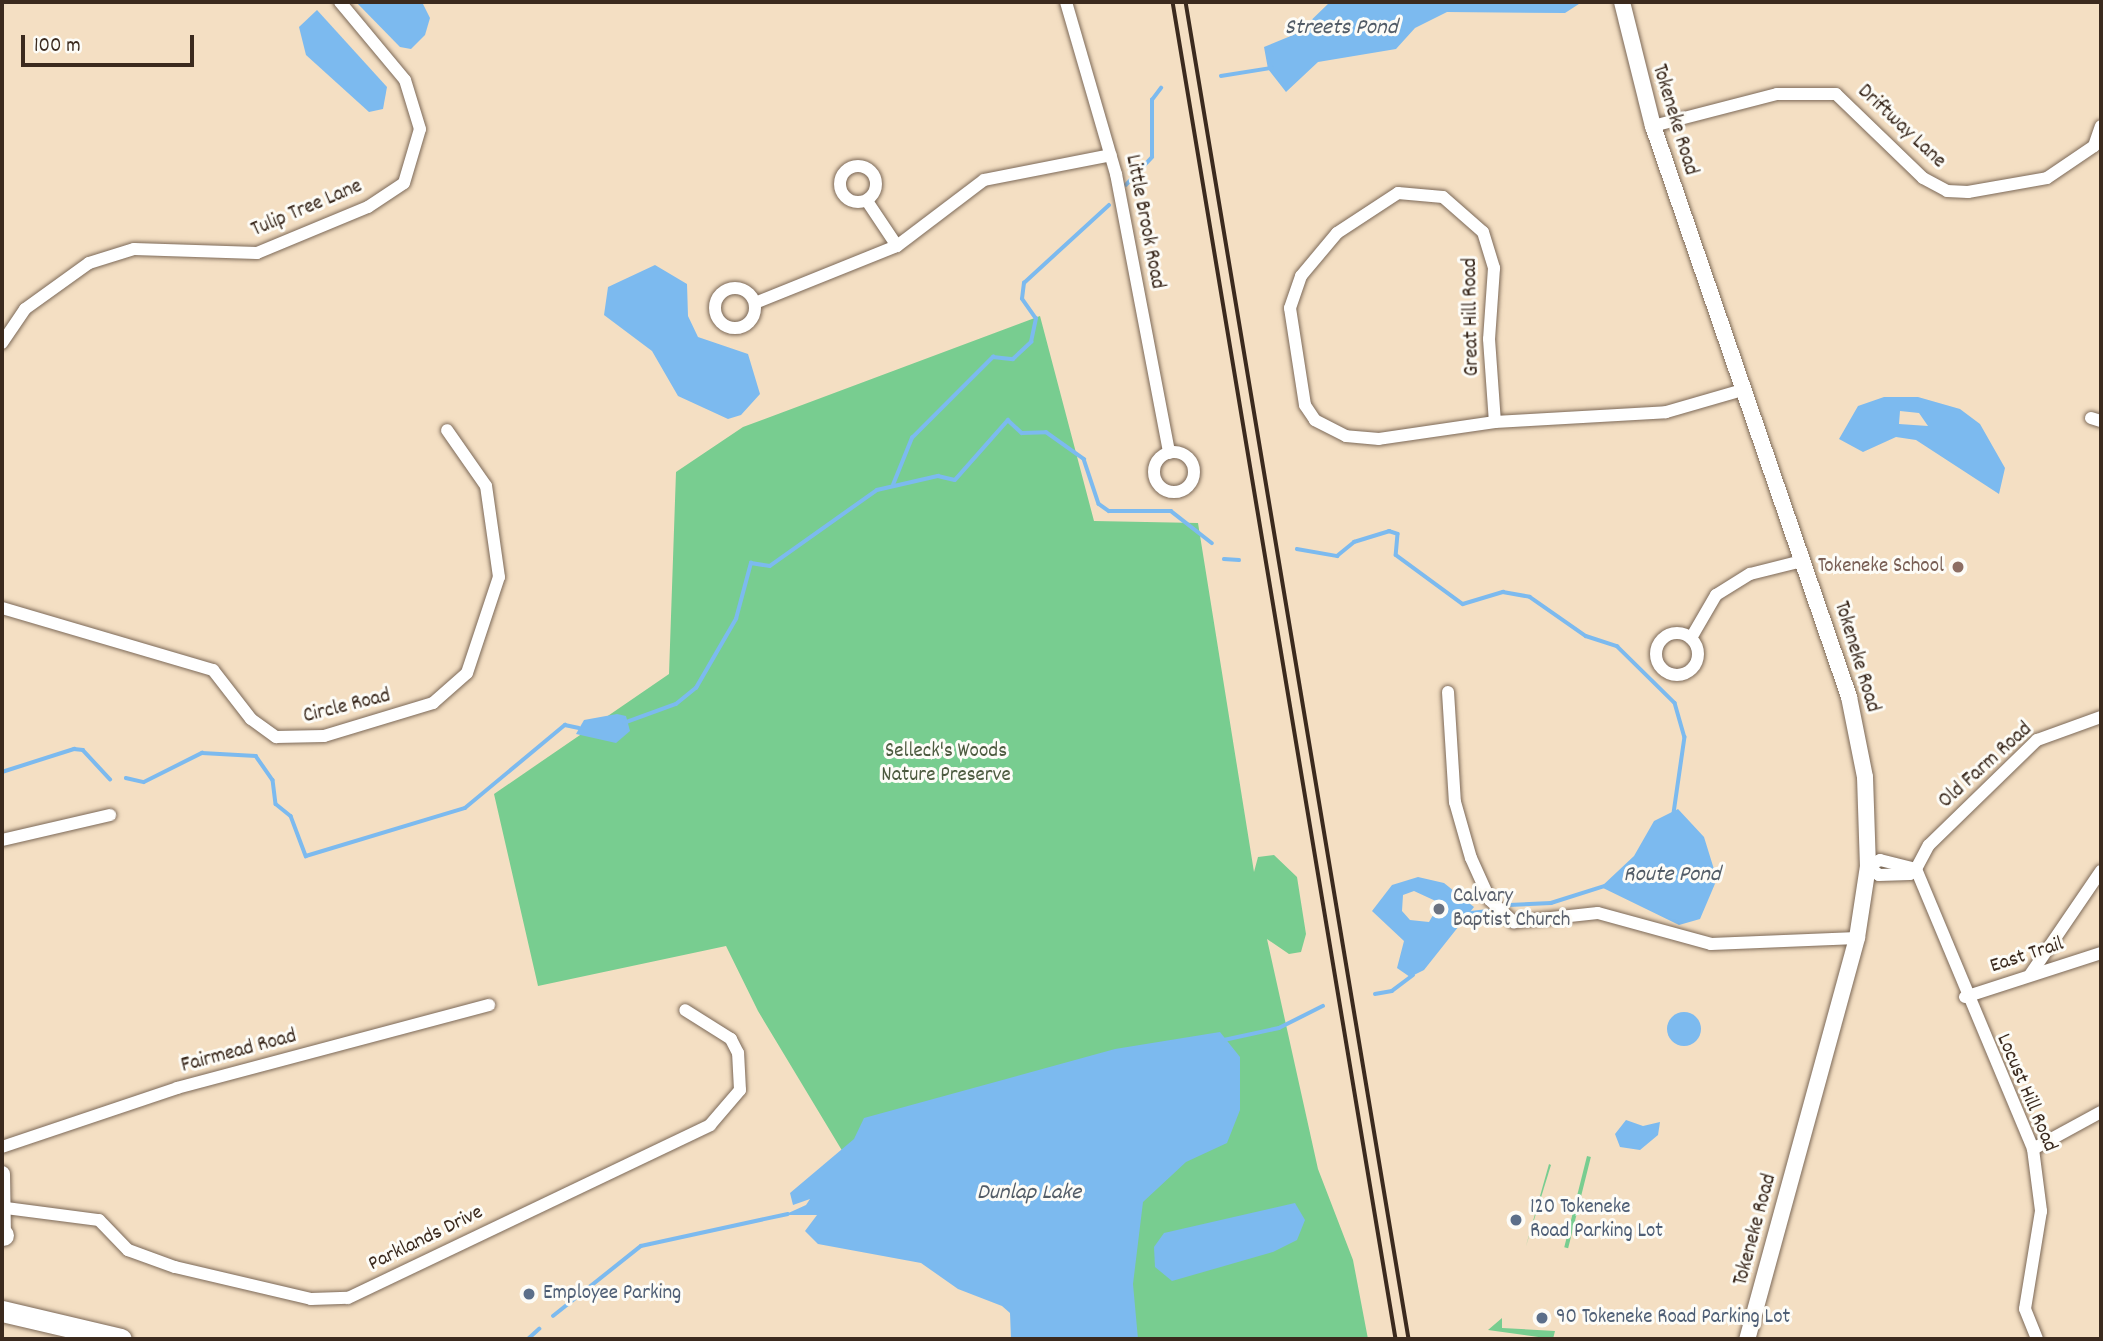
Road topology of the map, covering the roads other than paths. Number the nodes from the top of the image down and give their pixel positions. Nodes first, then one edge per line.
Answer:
1 (340, 2) edge
2 (1066, 2) edge
3 (1622, 2) edge
4 (1653, 126) junction
5 (2101, 126) edge
6 (1111, 155) junction
7 (867, 201) dead end
8 (897, 246) junction
9 (755, 303) dead end
10 (2, 343) edge
11 (1742, 390) junction
12 (1495, 422) junction
13 (447, 429) dead end
14 (1169, 453) dead end
15 (1802, 561) junction
16 (2, 608) edge
17 (1691, 638) dead end
18 (1448, 692) dead end
19 (2101, 717) edge
20 (110, 815) dead end
21 (2, 841) edge
22 (1868, 866) junction
23 (1916, 869) junction
24 (2101, 871) edge
25 (1857, 938) junction
26 (2101, 953) edge
27 (2030, 975) junction
28 (1965, 997) junction
29 (489, 1005) dead end
30 (685, 1010) dead end
31 (2101, 1112) edge
32 (2, 1147) edge
33 (2033, 1149) junction
34 (2, 1174) edge
35 (6, 1208) junction
36 (3, 1236) edge
37 (2, 1311) edge
38 (119, 1339) edge
39 (1747, 1339) edge
40 (2037, 1339) edge

1 - 10 street, Tulip Tree Lane
2 - 6 street, Little Brook Road
3 - 4 main road, Tokeneke Road
4 - 5 street, Driftway Lane
4 - 11 main road, Tokeneke Road
6 - 8 street
6 - 14 street, Little Brook Road
7 - 8 street
8 - 9 street
11 - 12 street, Great Hill Road
11 - 15 main road, Tokeneke Road
12 - 12 street, Great Hill Road
13 - 16 street, Circle Road
15 - 17 street
15 - 22 main road, Tokeneke Road
18 - 25 street
19 - 23 street, Old Farm Road
20 - 21 street
22 - 23 street
22 - 25 main road, Tokeneke Road
23 - 28 street, Locust Hill Road
24 - 27 street
25 - 39 main road, Tokeneke Road
26 - 27 street, East Trail
27 - 28 street, East Trail
28 - 33 street, Locust Hill Road
29 - 32 street, Fairmead Road
30 - 35 street, Parklands Drive
31 - 33 street
33 - 40 street, Locust Hill Road
34 - 35 main road
35 - 36 main road
37 - 38 highway

